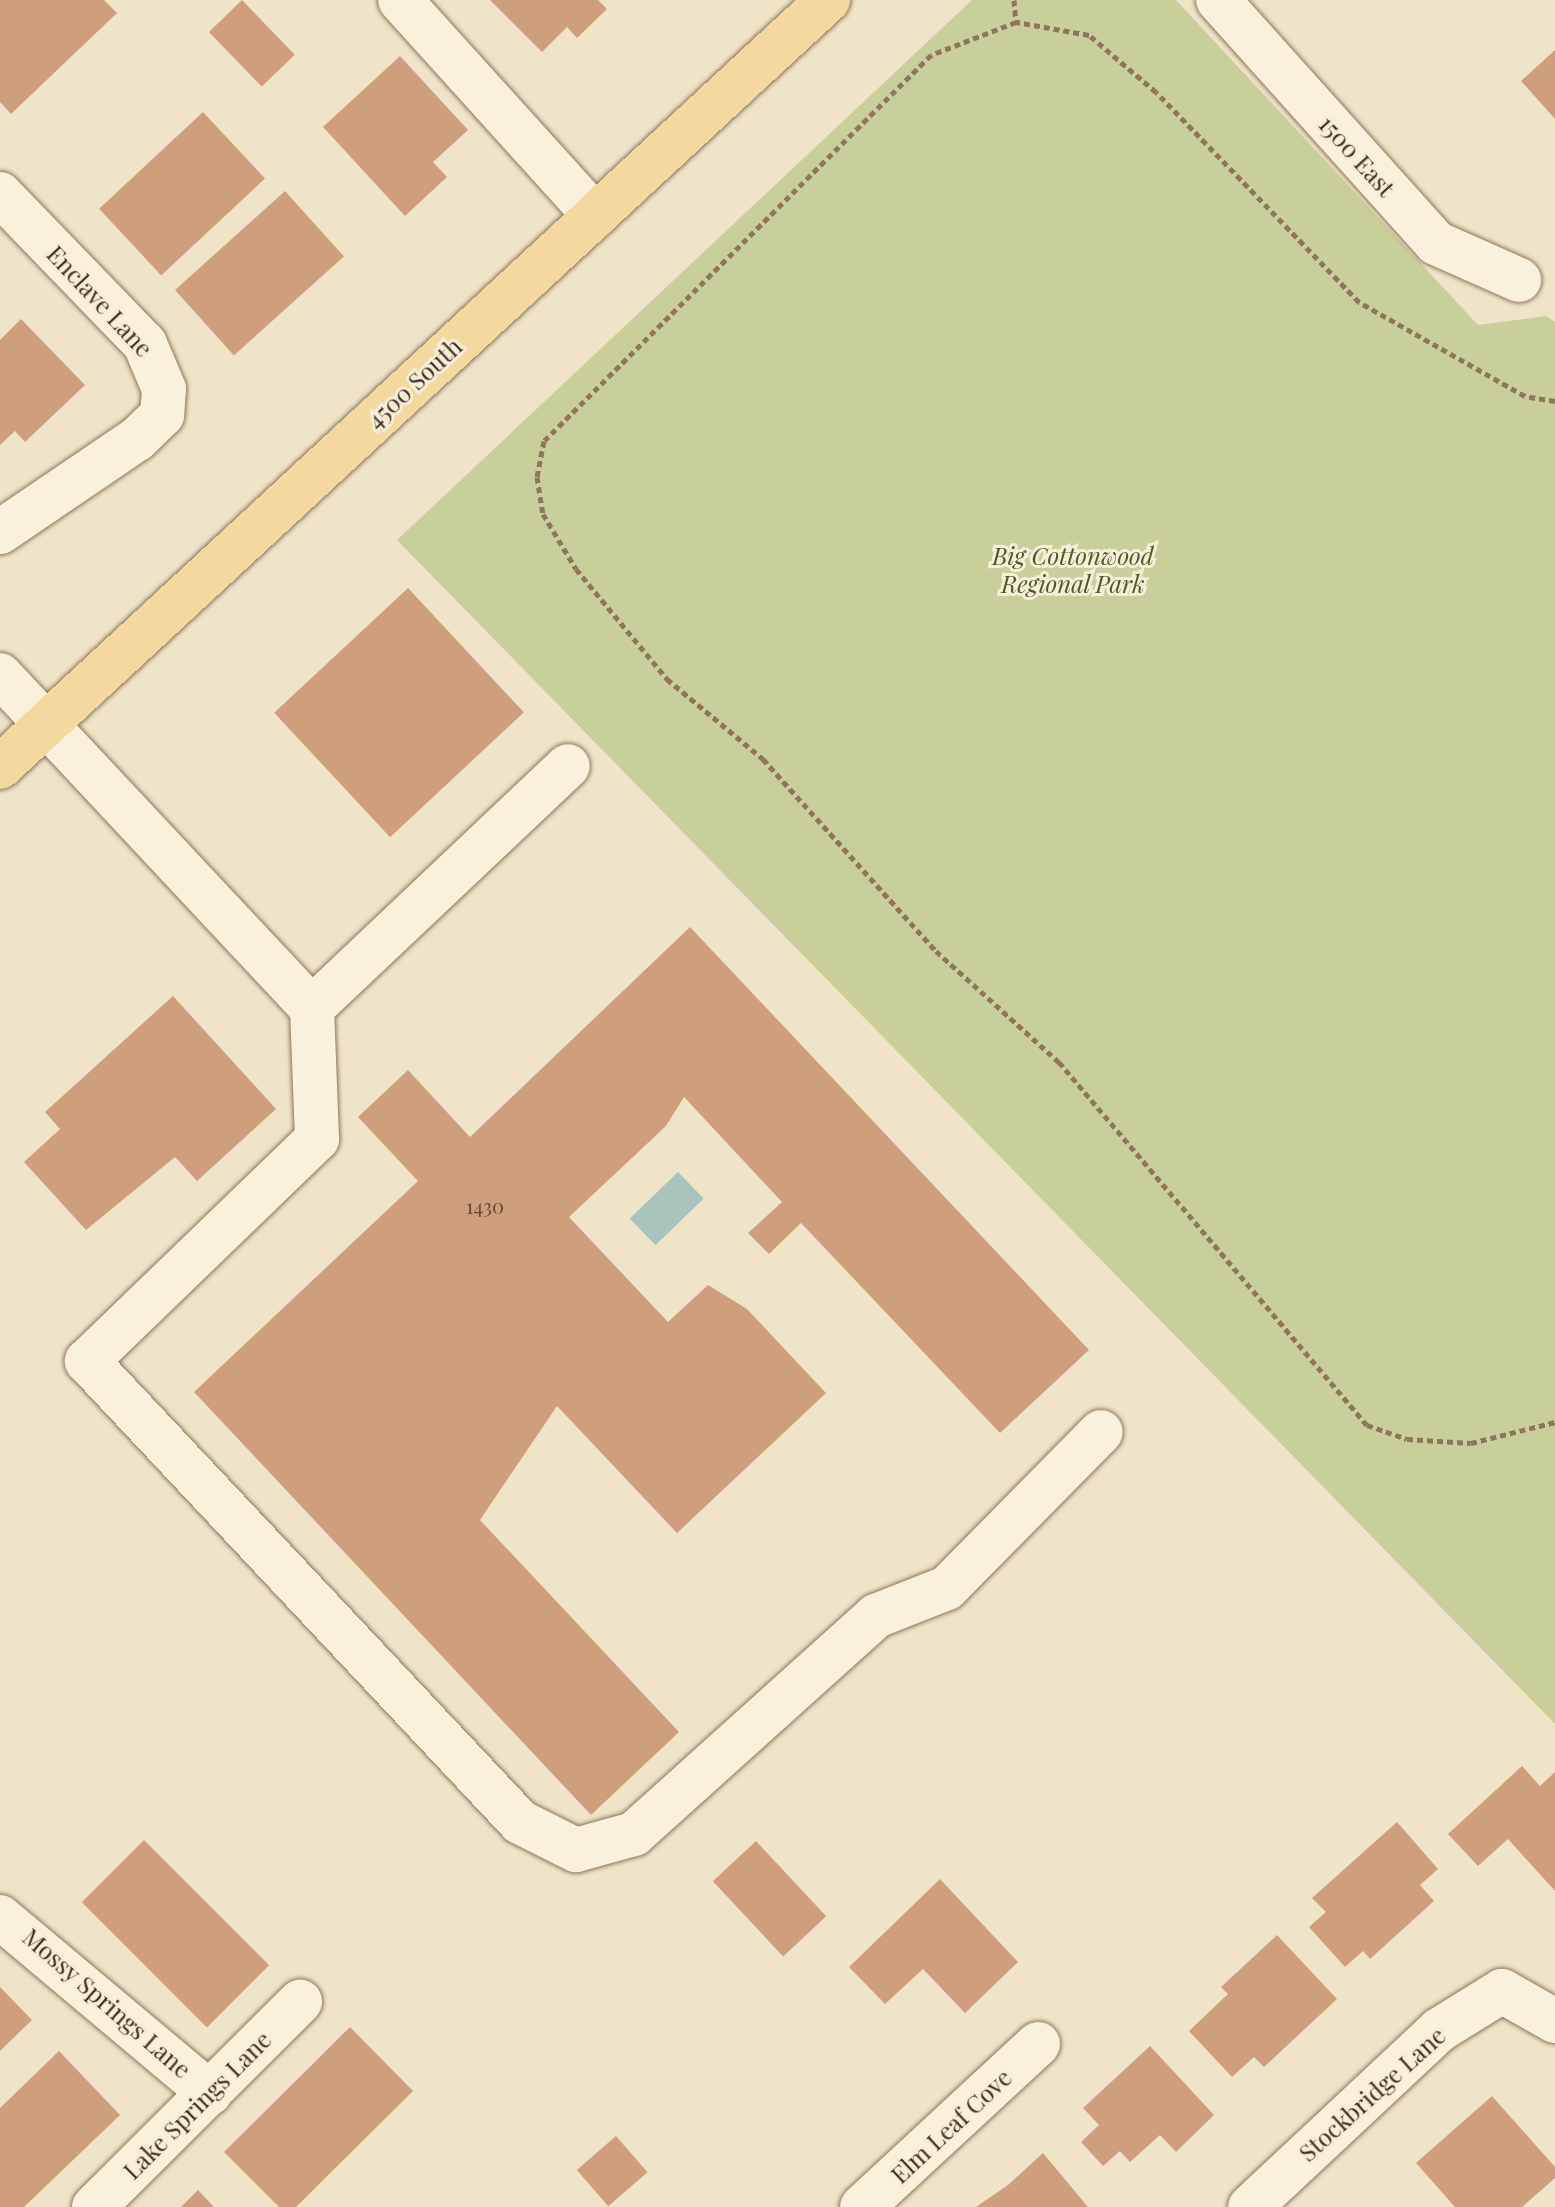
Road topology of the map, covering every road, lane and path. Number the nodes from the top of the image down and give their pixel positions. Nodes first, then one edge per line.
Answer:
1 (400, 0) edge
2 (828, 0) edge
3 (1014, 0) edge
4 (1218, 0) edge
5 (1016, 22) junction
6 (0, 194) edge
7 (595, 216) junction
8 (1519, 280) dead end
9 (1555, 401) edge
10 (0, 532) edge
11 (0, 675) edge
12 (46, 724) junction
13 (568, 766) dead end
14 (0, 767) edge
15 (312, 1008) junction
16 (1555, 1422) edge
17 (1101, 1432) dead end
18 (0, 1917) edge
19 (300, 2002) dead end
20 (1555, 2021) edge
21 (1038, 2044) dead end
22 (210, 2093) junction
23 (94, 2207) edge
24 (862, 2207) edge
25 (1250, 2207) edge

1 - 7 street
2 - 7 main road, 4500 South
3 - 5 path
4 - 8 street, 1500 East
5 - 9 path
5 - 16 path
6 - 10 street, Enclave Lane
7 - 12 main road, 4500 South
11 - 12 street
12 - 14 main road, 4500 South
12 - 15 street
13 - 15 street
15 - 17 street
18 - 22 street, Mossy Springs Lane
19 - 22 street, Lake Springs Lane
20 - 25 street, Stockbridge Lane
21 - 24 street, Elm Leaf Cove
22 - 23 street, Lake Springs Lane

